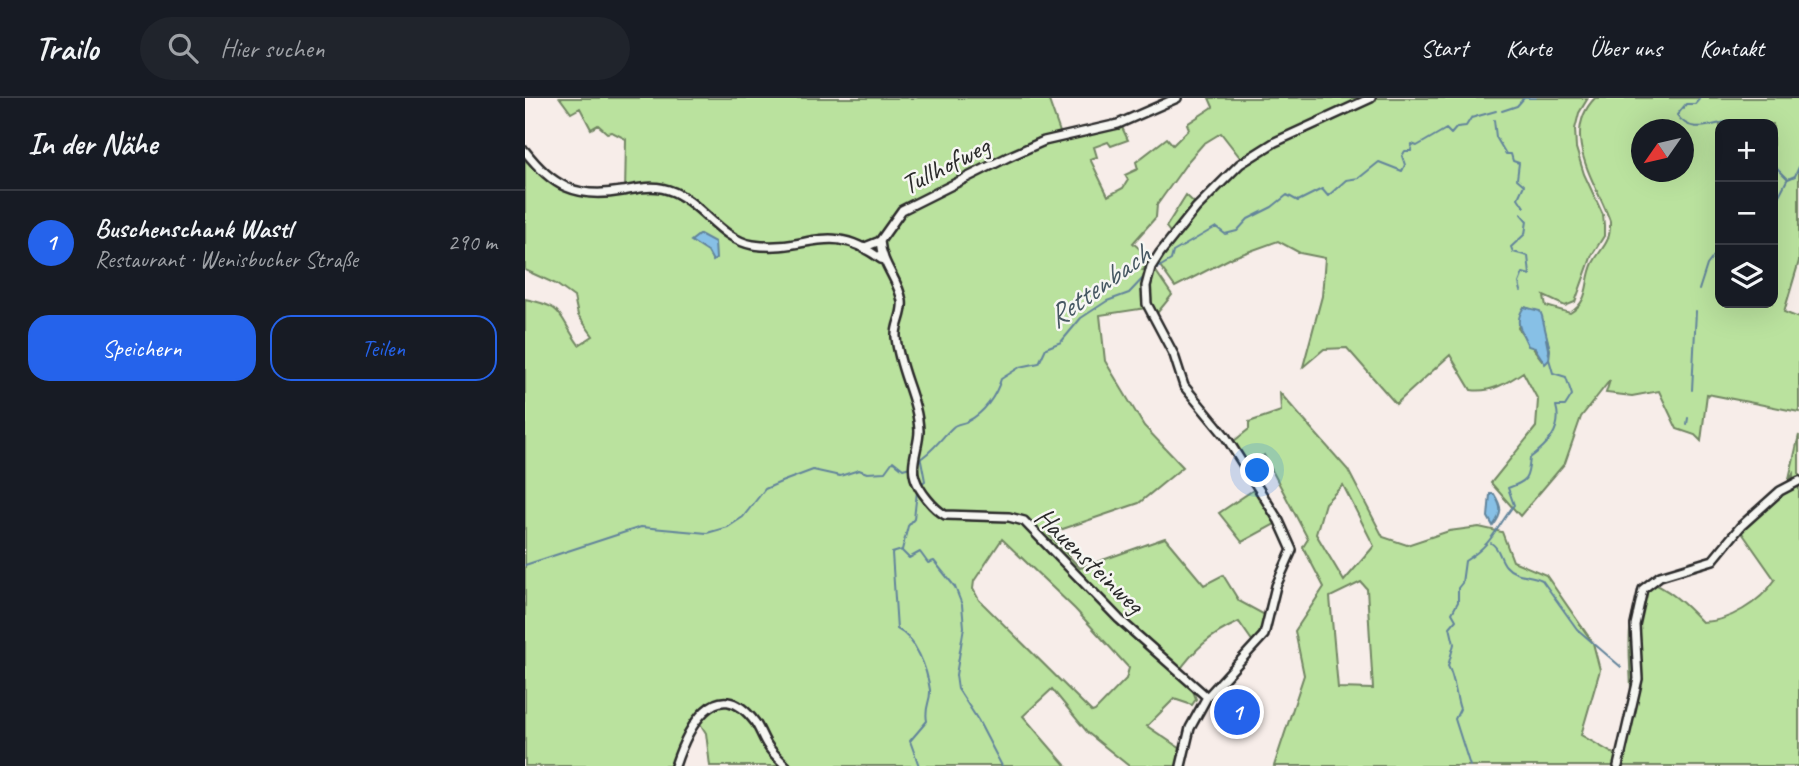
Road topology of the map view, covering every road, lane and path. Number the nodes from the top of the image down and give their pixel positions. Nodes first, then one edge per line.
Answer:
1 (1177, 98) edge
2 (1371, 98) edge
3 (525, 151) edge
4 (880, 241) junction
5 (865, 247) junction
6 (881, 259) junction
7 (1799, 481) edge
8 (1207, 697) junction
9 (675, 766) edge
10 (786, 766) edge
11 (1181, 766) edge
12 (1618, 766) edge

1 - 4 street, Tullhofweg
2 - 8 street
3 - 5 street
4 - 5 street
4 - 6 street, Hauensteinweg
5 - 6 street, Hauensteinweg
6 - 8 street, Hauensteinweg
7 - 12 street
8 - 11 street
9 - 10 street

